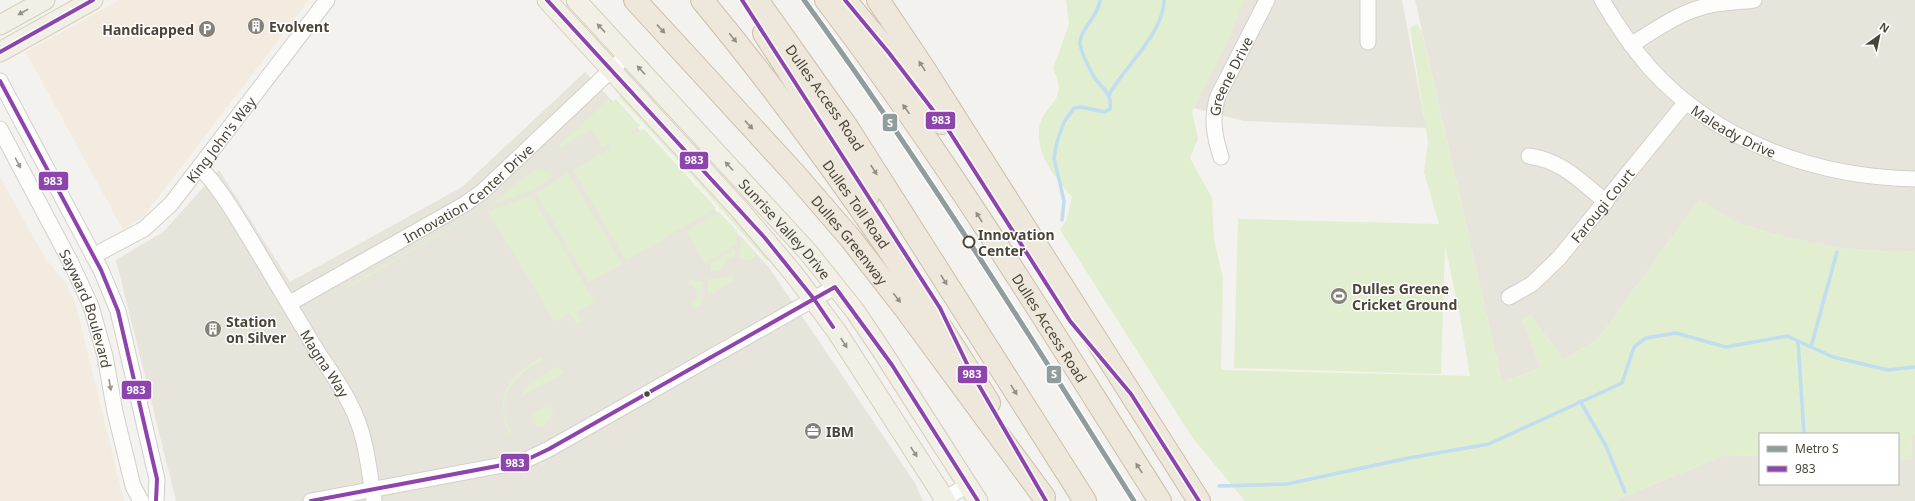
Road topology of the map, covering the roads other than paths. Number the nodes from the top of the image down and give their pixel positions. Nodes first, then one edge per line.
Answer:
1 (45, 0) edge
2 (93, 0) edge
3 (327, 0) edge
4 (547, 0) edge
5 (576, 0) edge
6 (635, 0) edge
7 (702, 0) edge
8 (742, 0) edge
9 (757, 0) edge
10 (826, 0) edge
11 (845, 0) edge
12 (878, 0) edge
13 (1267, 0) edge
14 (1368, 0) edge
15 (1602, 0) edge
16 (1754, 0) edge
17 (0, 25) edge
18 (1368, 42) dead end
19 (1631, 45) junction
20 (0, 52) edge
21 (627, 55) junction
22 (611, 69) junction
23 (0, 81) edge
24 (1686, 102) junction
25 (0, 129) edge
26 (1529, 156) dead end
27 (1220, 157) dead end
28 (200, 167) junction
29 (1915, 179) edge
30 (1606, 202) junction
31 (94, 256) junction
32 (835, 287) junction
33 (1509, 298) dead end
34 (814, 300) junction
35 (290, 303) junction
36 (970, 370) junction
37 (1131, 394) junction
38 (968, 485) junction
39 (373, 496) edge
40 (1045, 499) edge
41 (944, 500) edge
42 (141, 501) edge
43 (156, 501) edge
44 (311, 501) edge
45 (978, 501) edge
46 (1085, 501) edge
47 (1160, 501) edge
48 (1199, 501) edge

1 -> 17 main road
2 - 20 main road
3 - 28 street, King John's Way
4 - 22 main road, Sunrise Valley Drive
21 -> 5 main road, Sunrise Valley Drive
6 -> 40 highway, Dulles Greenway
7 -> 36 highway, Dulles Toll Road
8 - 36 highway
9 -> 46 highway, Dulles Access Road
47 -> 10 highway, Dulles Access Road
11 - 37 highway
37 -> 12 highway
13 - 27 street, Greene Drive
14 - 18 street
15 - 19 street, Maleady Drive
16 - 19 street
19 - 24 street, Maleady Drive
21 - 22 street, Innovation Center Drive
32 -> 21 main road, Sunrise Valley Drive
22 - 34 main road, Sunrise Valley Drive
22 - 35 street, Innovation Center Drive
23 - 31 street, Sayward Boulevard
24 - 29 street, Maleady Drive
24 - 30 street, Farougi Court
25 -> 42 street, Sayward Boulevard
26 - 30 street
28 - 31 street, King John's Way
28 - 35 street, Magna Way
30 - 33 street, Farougi Court
31 - 43 street, Sayward Boulevard
32 - 34 street
32 - 38 main road, Sunrise Valley Drive
34 - 39 street
34 -> 41 main road, Sunrise Valley Drive
35 - 39 street, Magna Way
36 - 40 highway, Dulles Toll Road
37 - 48 highway
38 - 41 street
38 - 45 main road, Sunrise Valley Drive
39 - 44 street

